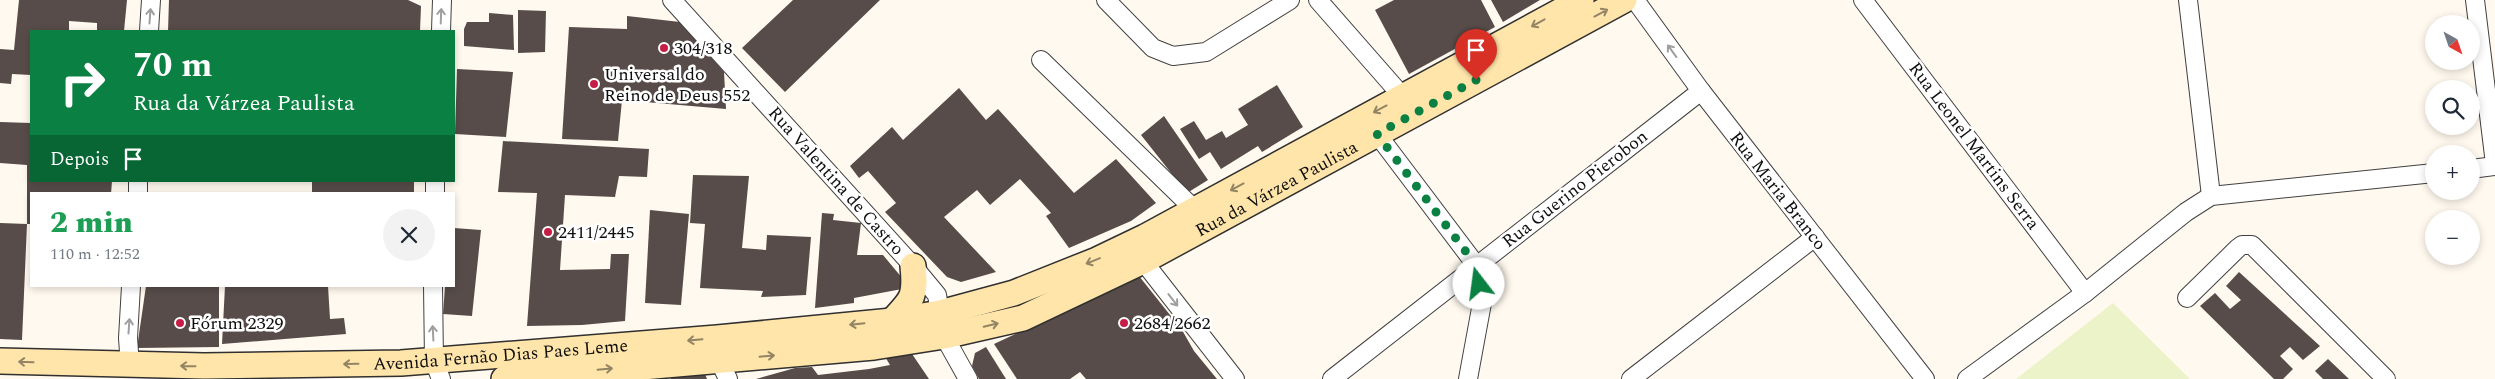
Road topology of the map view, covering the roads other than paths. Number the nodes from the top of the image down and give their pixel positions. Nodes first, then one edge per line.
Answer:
1 (151, 0) edge
2 (442, 0) edge
3 (672, 0) edge
4 (1106, 0) edge
5 (1290, 0) edge
6 (1318, 0) edge
7 (1581, 0) edge
8 (1624, 0) edge
9 (1635, 0) edge
10 (1863, 0) edge
11 (2188, 0) edge
12 (2475, 0) edge
13 (149, 30) edge
14 (441, 30) edge
15 (1041, 60) dead end
16 (1700, 91) junction
17 (1403, 97) junction
18 (1377, 134) junction
19 (2495, 165) edge
20 (2480, 168) edge
21 (2425, 173) edge
22 (2211, 196) junction
23 (1195, 210) junction
24 (1815, 237) junction
25 (1143, 261) junction
26 (1476, 265) junction
27 (913, 266) junction
28 (131, 287) edge
29 (433, 287) edge
30 (2085, 293) junction
31 (2187, 298) dead end
32 (892, 321) junction
33 (942, 325) junction
34 (0, 361) edge
35 (130, 366) junction
36 (723, 369) edge
37 (438, 370) edge
38 (1645, 373) edge
39 (504, 379) edge
40 (968, 379) edge
41 (1235, 379) edge
42 (1332, 379) edge
43 (1468, 379) edge
44 (1631, 379) edge
45 (1925, 379) edge
46 (1967, 379) edge
47 (2386, 379) edge

13 -> 1 street
14 -> 2 street
3 - 27 street, Rua Valentina de Castro
4 - 5 street
6 - 17 street
7 -> 17 main road, Rua da Várzea Paulista
18 -> 8 main road, Rua da Várzea Paulista
16 -> 9 street, Rua Maria Branco
10 - 30 street, Rua Leonel Martins Serra
11 - 22 street
12 - 19 street
15 - 23 street
16 - 24 street, Rua Maria Branco
16 - 26 street, Rua Guerino Pierobon
17 -> 23 main road, Rua da Várzea Paulista
18 - 25 main road, Rua da Várzea Paulista
18 - 26 street
19 - 20 street
21 - 22 street
22 - 30 street
23 -> 33 main road, Rua da Várzea Paulista
24 - 38 street
24 - 45 street, Rua Maria Branco
33 -> 25 main road, Rua da Várzea Paulista
25 -> 41 street
26 - 42 street, Rua Guerino Pierobon
26 - 43 street
27 - 32 main road
27 - 33 street, Rua Valentina de Castro
35 -> 28 street
37 -> 29 street
30 - 46 street
31 - 47 street
32 - 33 main road, Avenida Fernão Dias Paes Leme
32 -> 37 main road, Avenida Fernão Dias Paes Leme
36 -> 33 main road, Avenida Fernão Dias Paes Leme
33 - 40 street, Rua Valentina de Castro
35 -> 34 main road, Avenida Fernão Dias Paes Leme
37 -> 35 main road, Avenida Fernão Dias Paes Leme
39 -> 36 main road, Avenida Fernão Dias Paes Leme
38 - 44 street

